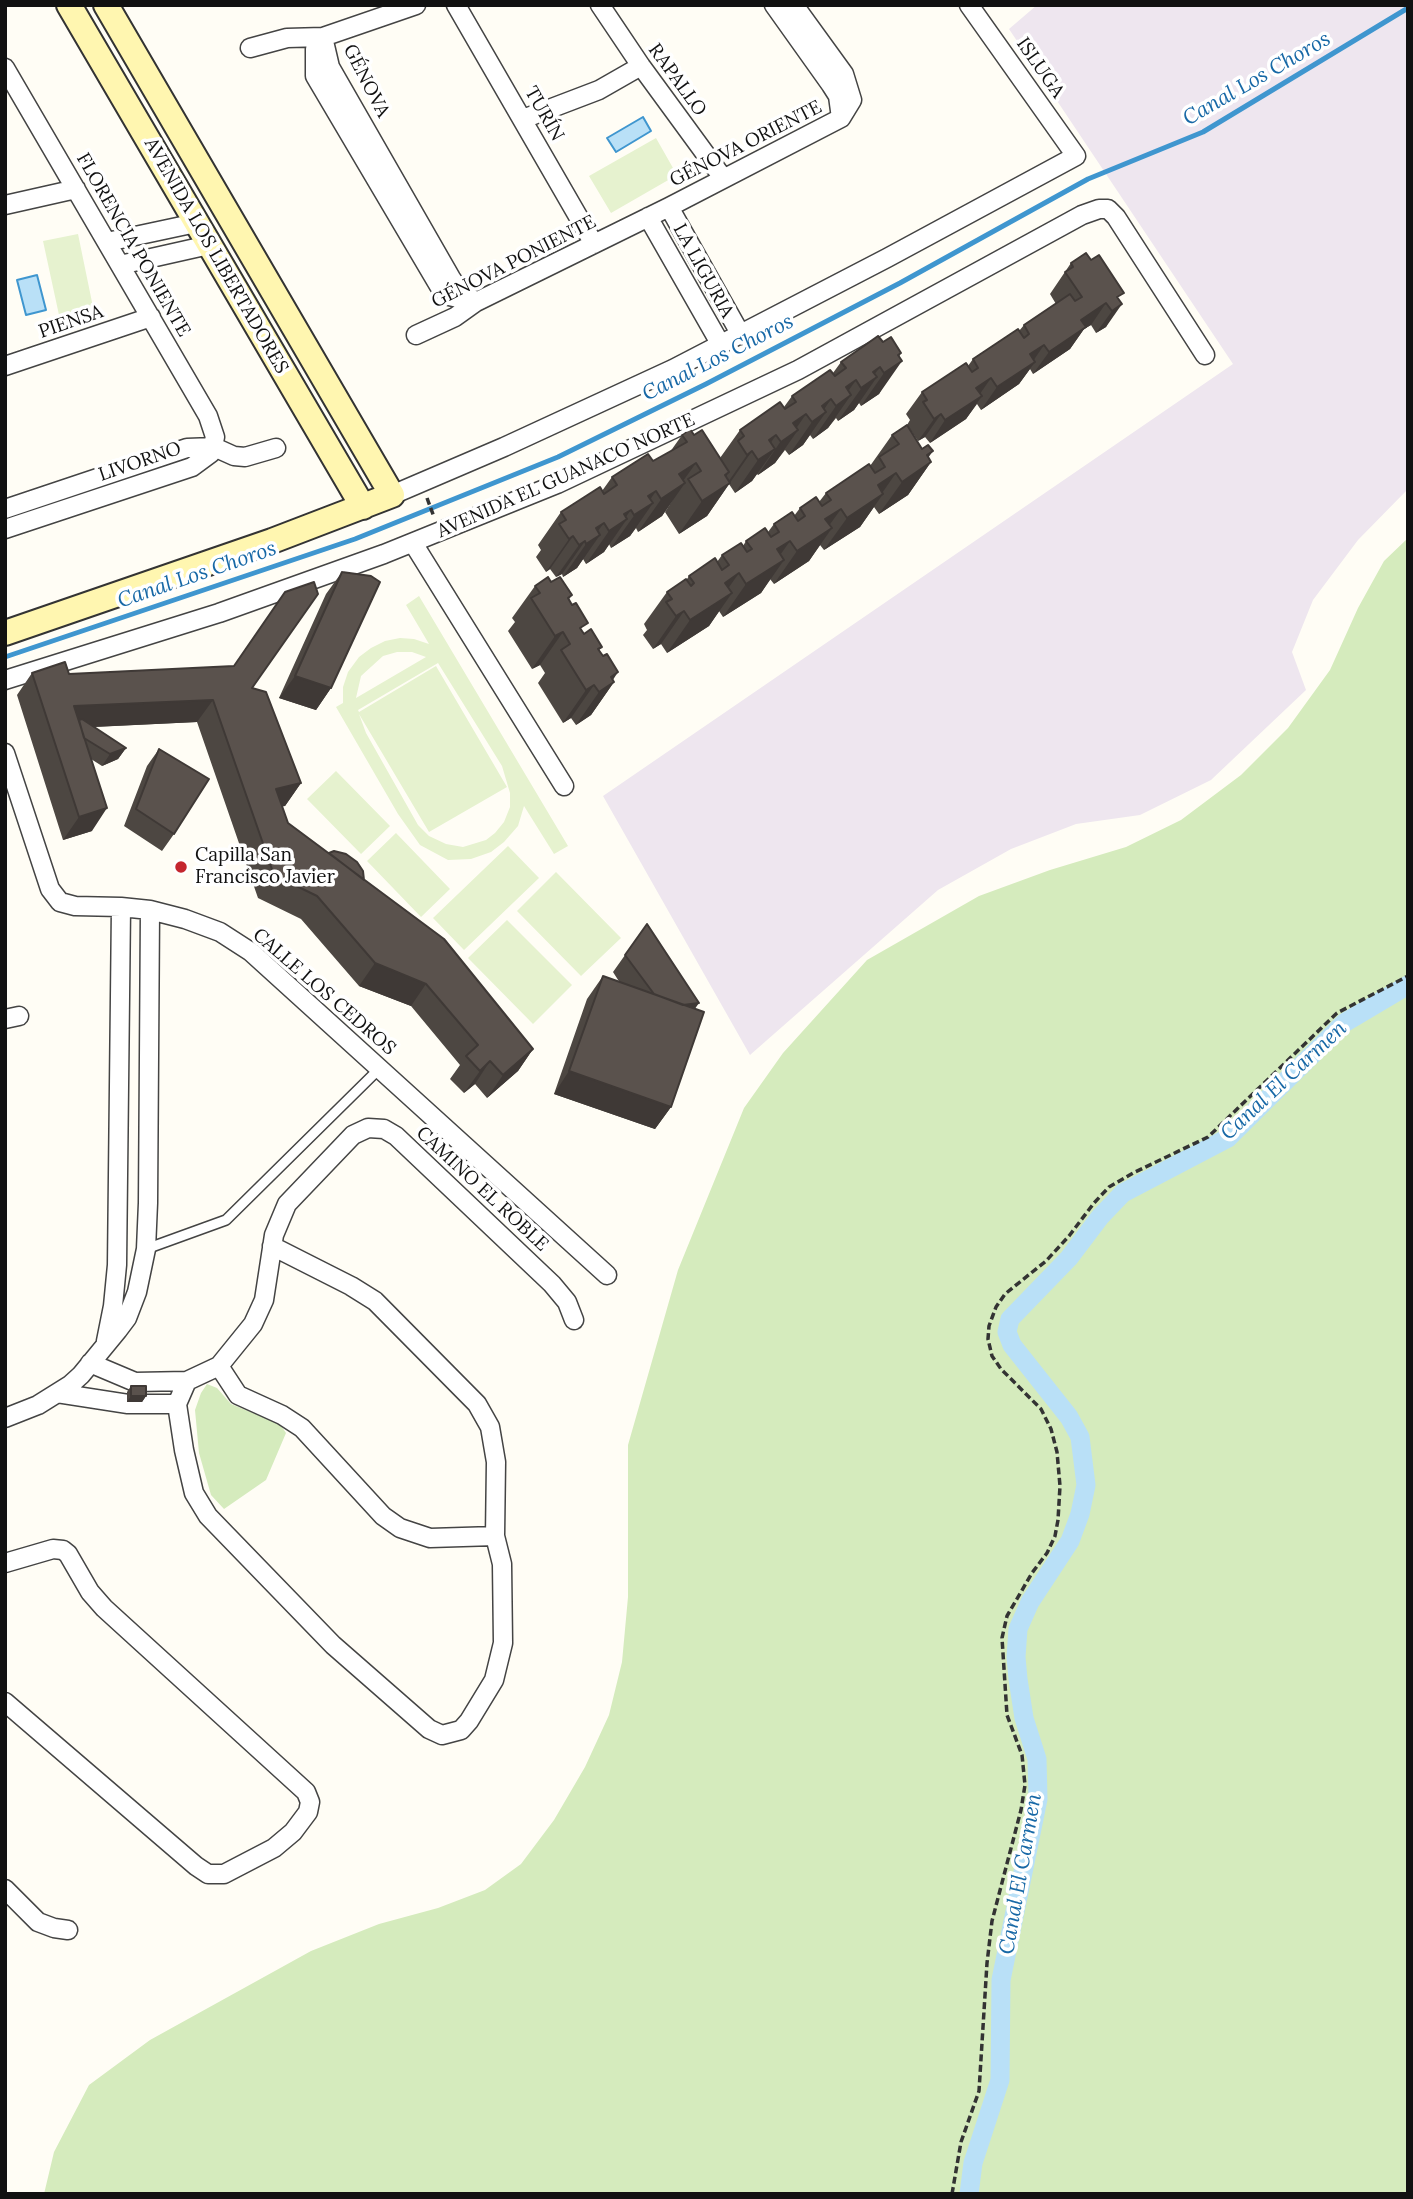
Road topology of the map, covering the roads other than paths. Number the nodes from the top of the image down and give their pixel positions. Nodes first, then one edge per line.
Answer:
1 (69, 5) edge
2 (106, 5) edge
3 (416, 5) edge
4 (456, 5) edge
5 (600, 5) edge
6 (774, 5) edge
7 (794, 5) edge
8 (970, 5) edge
9 (323, 37) junction
10 (250, 48) dead end
11 (640, 66) junction
12 (5, 68) edge
13 (156, 92) junction
14 (129, 108) junction
15 (841, 118) junction
16 (523, 119) junction
17 (723, 178) junction
18 (76, 189) junction
19 (5, 205) edge
20 (669, 207) junction
21 (648, 217) junction
22 (196, 223) junction
23 (107, 242) junction
24 (209, 244) junction
25 (594, 244) junction
26 (120, 265) junction
27 (476, 302) junction
28 (151, 317) junction
29 (416, 335) dead end
30 (741, 335) junction
31 (721, 345) junction
32 (305, 347) junction
33 (1205, 355) dead end
34 (278, 363) junction
35 (6, 365) edge
36 (214, 447) junction
37 (276, 448) dead end
38 (64, 489) junction
39 (392, 495) junction
40 (71, 507) junction
41 (363, 507) junction
42 (5, 509) edge
43 (5, 529) edge
44 (413, 543) junction
45 (5, 632) edge
46 (5, 680) edge
47 (5, 753) edge
48 (564, 786) dead end
49 (121, 907) junction
50 (150, 910) junction
51 (379, 1069) junction
52 (272, 1246) junction
53 (146, 1249) junction
54 (117, 1265) junction
55 (143, 1268) junction
56 (607, 1275) dead end
57 (574, 1320) dead end
58 (105, 1344) junction
59 (90, 1363) junction
60 (219, 1366) junction
61 (187, 1381) junction
62 (57, 1393) junction
63 (177, 1404) junction
64 (5, 1418) edge
65 (495, 1536) junction
66 (5, 1563) edge
67 (5, 1702) edge
68 (5, 1889) edge
69 (68, 1930) dead end

1 - 14 street, AVENIDA LOS LIBERTADORES
2 - 13 street, AVENIDA LOS LIBERTADORES
3 - 9 street
4 - 16 street, TURÍN
5 - 11 street, RAPALLO
6 - 15 street, GÉNOVA ORIENTE
7 - 15 street, GÉNOVA ORIENTE
8 - 30 street, ISLUGA
9 - 10 street
9 - 27 street, GÉNOVA
11 - 16 street
11 - 17 street, RAPALLO
12 - 18 street, FLORENCIA PONIENTE
13 - 14 street
13 - 32 street, AVENIDA LOS LIBERTADORES
14 - 22 street, AVENIDA LOS LIBERTADORES
15 - 17 street, GÉNOVA ORIENTE
16 - 25 street, TURÍN
17 - 20 street, GÉNOVA ORIENTE
18 - 19 street
18 - 23 street, FLORENCIA PONIENTE
20 - 21 street, GÉNOVA PONIENTE
20 - 30 street, LA LIGURIA
21 - 25 street, GÉNOVA PONIENTE
21 - 31 street, LA LIGURIA
22 - 23 street
22 - 24 street, AVENIDA LOS LIBERTADORES
23 - 26 street, FLORENCIA PONIENTE
24 - 26 street
24 - 34 street, AVENIDA LOS LIBERTADORES
25 - 27 street, GÉNOVA PONIENTE
26 - 28 street, FLORENCIA PONIENTE
27 - 29 street, GÉNOVA PONIENTE
28 - 35 street, PIENSA
28 - 36 street, FLORENCIA PONIENTE
30 - 31 street
31 - 39 street
32 - 34 street
32 - 39 street, AVENIDA LOS LIBERTADORES
33 - 44 street, AVENIDA EL GUANACO NORTE
34 - 41 street, AVENIDA LOS LIBERTADORES
36 - 37 street, LIVORNO
36 - 38 street, LIVORNO
36 - 40 street, LIVORNO
38 - 40 street
38 - 42 street, LIVORNO
39 - 41 street
40 - 43 street, LIVORNO
41 - 45 street
44 - 46 street, AVENIDA EL GUANACO NORTE
44 - 48 street
47 - 49 street, CALLE LOS CEDROS
49 - 50 street, CALLE LOS CEDROS
49 - 54 street
50 - 51 street, CALLE LOS CEDROS
50 - 53 street
51 - 53 lane
51 - 56 street, CALLE LOS CEDROS
52 - 57 street, CAMINO EL ROBLE
52 - 60 street
52 - 65 street
53 - 55 street
54 - 55 street
54 - 58 street
55 - 58 street
58 - 59 street
59 - 61 street
59 - 62 street
60 - 61 street
60 - 65 street
61 - 63 street
62 - 63 street
62 - 64 street
63 - 65 street
66 - 67 street
68 - 69 street

